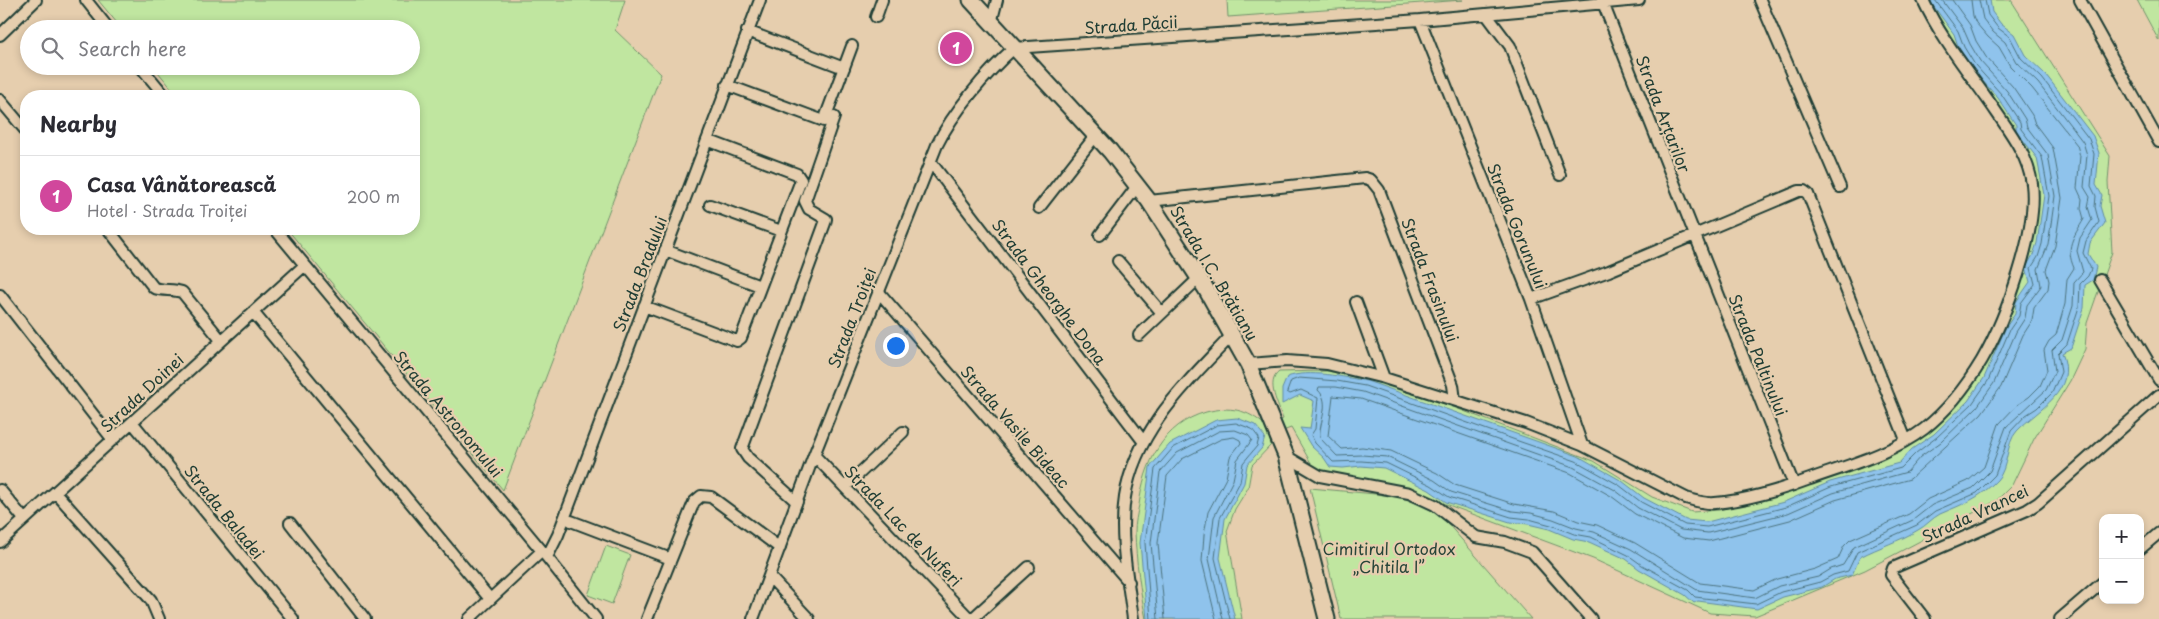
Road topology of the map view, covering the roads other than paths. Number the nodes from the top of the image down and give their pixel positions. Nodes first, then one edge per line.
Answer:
1 (36, 0) edge
2 (86, 0) edge
3 (760, 0) edge
4 (882, 0) edge
5 (971, 0) edge
6 (997, 0) edge
7 (1639, 0) edge
8 (1760, 0) edge
9 (1923, 0) edge
10 (2080, 0) edge
11 (1603, 3) junction
12 (1486, 14) junction
13 (876, 16) dead end
14 (102, 20) edge
15 (1420, 20) junction
16 (991, 22) junction
17 (747, 31) junction
18 (0, 35) edge
19 (852, 46) dead end
20 (1014, 48) junction
21 (844, 68) junction
22 (148, 75) edge
23 (727, 85) junction
24 (160, 90) edge
25 (0, 100) edge
26 (834, 118) dead end
27 (20, 124) edge
28 (1096, 135) junction
29 (706, 140) junction
30 (2159, 142) edge
31 (930, 160) junction
32 (1560, 175) dead end
33 (1138, 185) junction
34 (1840, 187) dead end
35 (1150, 200) junction
36 (710, 205) dead end
37 (1038, 208) dead end
38 (781, 231) junction
39 (113, 235) edge
40 (279, 235) edge
41 (1100, 235) dead end
42 (1694, 236) junction
43 (665, 250) junction
44 (1118, 261) dead end
45 (305, 265) junction
46 (1199, 278) junction
47 (2100, 280) dead end
48 (760, 286) junction
49 (878, 290) junction
50 (0, 295) edge
51 (1531, 299) junction
52 (1356, 302) dead end
53 (644, 306) junction
54 (252, 312) junction
55 (1162, 313) junction
56 (1139, 335) dead end
57 (1232, 335) junction
58 (221, 340) junction
59 (1248, 364) junction
60 (1384, 378) junction
61 (2159, 380) edge
62 (2159, 395) edge
63 (1456, 400) junction
64 (132, 422) junction
65 (903, 432) dead end
66 (113, 440) junction
67 (1906, 440) junction
68 (1143, 441) junction
69 (1582, 445) junction
70 (814, 455) junction
71 (1286, 456) junction
72 (1794, 485) junction
73 (845, 487) junction
74 (0, 490) edge
75 (55, 492) junction
76 (797, 502) junction
77 (24, 519) junction
78 (571, 521) dead end
79 (290, 523) dead end
80 (2159, 533) edge
81 (0, 542) edge
82 (2144, 546) edge
83 (780, 548) junction
84 (544, 554) junction
85 (671, 559) junction
86 (1029, 567) dead end
87 (769, 576) junction
88 (1128, 582) junction
89 (2099, 585) edge
90 (490, 600) junction
91 (159, 619) edge
92 (293, 619) edge
93 (365, 619) edge
94 (469, 619) edge
95 (596, 619) edge
96 (647, 619) edge
97 (753, 619) edge
98 (809, 619) edge
99 (971, 619) edge
100 (1133, 619) edge
101 (1328, 619) edge
102 (1591, 619) edge
103 (1925, 619) edge
104 (2060, 619) edge

1 - 18 street
2 - 14 street
3 - 17 street, Strada Bradului
4 - 13 street
5 - 16 main road, Strada I.C. Brătianu
6 - 16 street
7 - 11 street, Strada Păcii
8 - 34 street
9 - 67 street
10 - 30 street
11 - 12 street, Strada Păcii
11 - 42 street, Strada Arțarilor
12 - 15 street, Strada Păcii
12 - 32 street
15 - 20 street, Strada Păcii
15 - 51 street, Strada Gorunului
16 - 20 main road, Strada I.C. Brătianu
17 - 21 street
17 - 23 street, Strada Bradului
19 - 21 street
20 - 28 main road, Strada I.C. Brătianu
20 - 31 street, Strada Troiței
21 - 23 street
22 - 24 street
23 - 29 street, Strada Bradului
25 - 27 street
26 - 76 street
28 - 33 main road, Strada I.C. Brătianu
28 - 37 street
29 - 38 street
29 - 43 street, Strada Bradului
31 - 49 street, Strada Troiței
31 - 68 street, Strada Gheorghe Dona
33 - 35 main road, Strada I.C. Brătianu
33 - 41 street
35 - 46 main road, Strada I.C. Brătianu
35 - 63 street, Strada Frasinului
36 - 38 street
38 - 48 street
39 - 58 street
40 - 45 street, Strada Astronomului
42 - 51 street
42 - 67 street
42 - 72 street, Strada Paltinului
43 - 48 street
43 - 53 street, Strada Bradului
44 - 55 street
45 - 54 street, Strada Doinei
45 - 84 street, Strada Astronomului
46 - 55 street
46 - 57 main road, Strada I.C. Brătianu
47 - 61 street
48 - 53 street
49 - 70 street, Strada Troiței
49 - 88 street, Strada Vasile Bideac
50 - 66 street
51 - 69 street, Strada Gorunului
52 - 60 street
53 - 84 street, Strada Bradului
54 - 58 street, Strada Doinei
54 - 90 street
55 - 56 street
57 - 59 main road, Strada I.C. Brătianu
57 - 68 street
58 - 64 street, Strada Doinei
59 - 60 street
59 - 71 main road, Strada I.C. Brătianu
60 - 63 street
62 - 103 street, Strada Vrancei
63 - 69 street
64 - 66 street, Strada Doinei
64 - 92 street, Strada Baladei
65 - 73 street
66 - 75 street, Strada Doinei
67 - 72 street
68 - 88 street
69 - 72 street
70 - 73 street, Strada Lac de Nuferi
70 - 76 street, Strada Troiței
71 - 101 main road, Strada I.C. Brătianu
71 - 102 street
73 - 99 street, Strada Lac de Nuferi
74 - 77 street
75 - 77 street, Strada Doinei
75 - 91 street
76 - 83 street, Strada Troiței
77 - 81 street, Strada Doinei
78 - 85 street
79 - 93 street
80 - 82 street
83 - 85 street
83 - 87 street, Strada Troiței
84 - 90 street
84 - 95 street, Strada Astronomului
85 - 96 street
86 - 99 street
87 - 97 street, Strada Troiței
87 - 98 street
88 - 100 street
89 - 104 street
90 - 94 street

